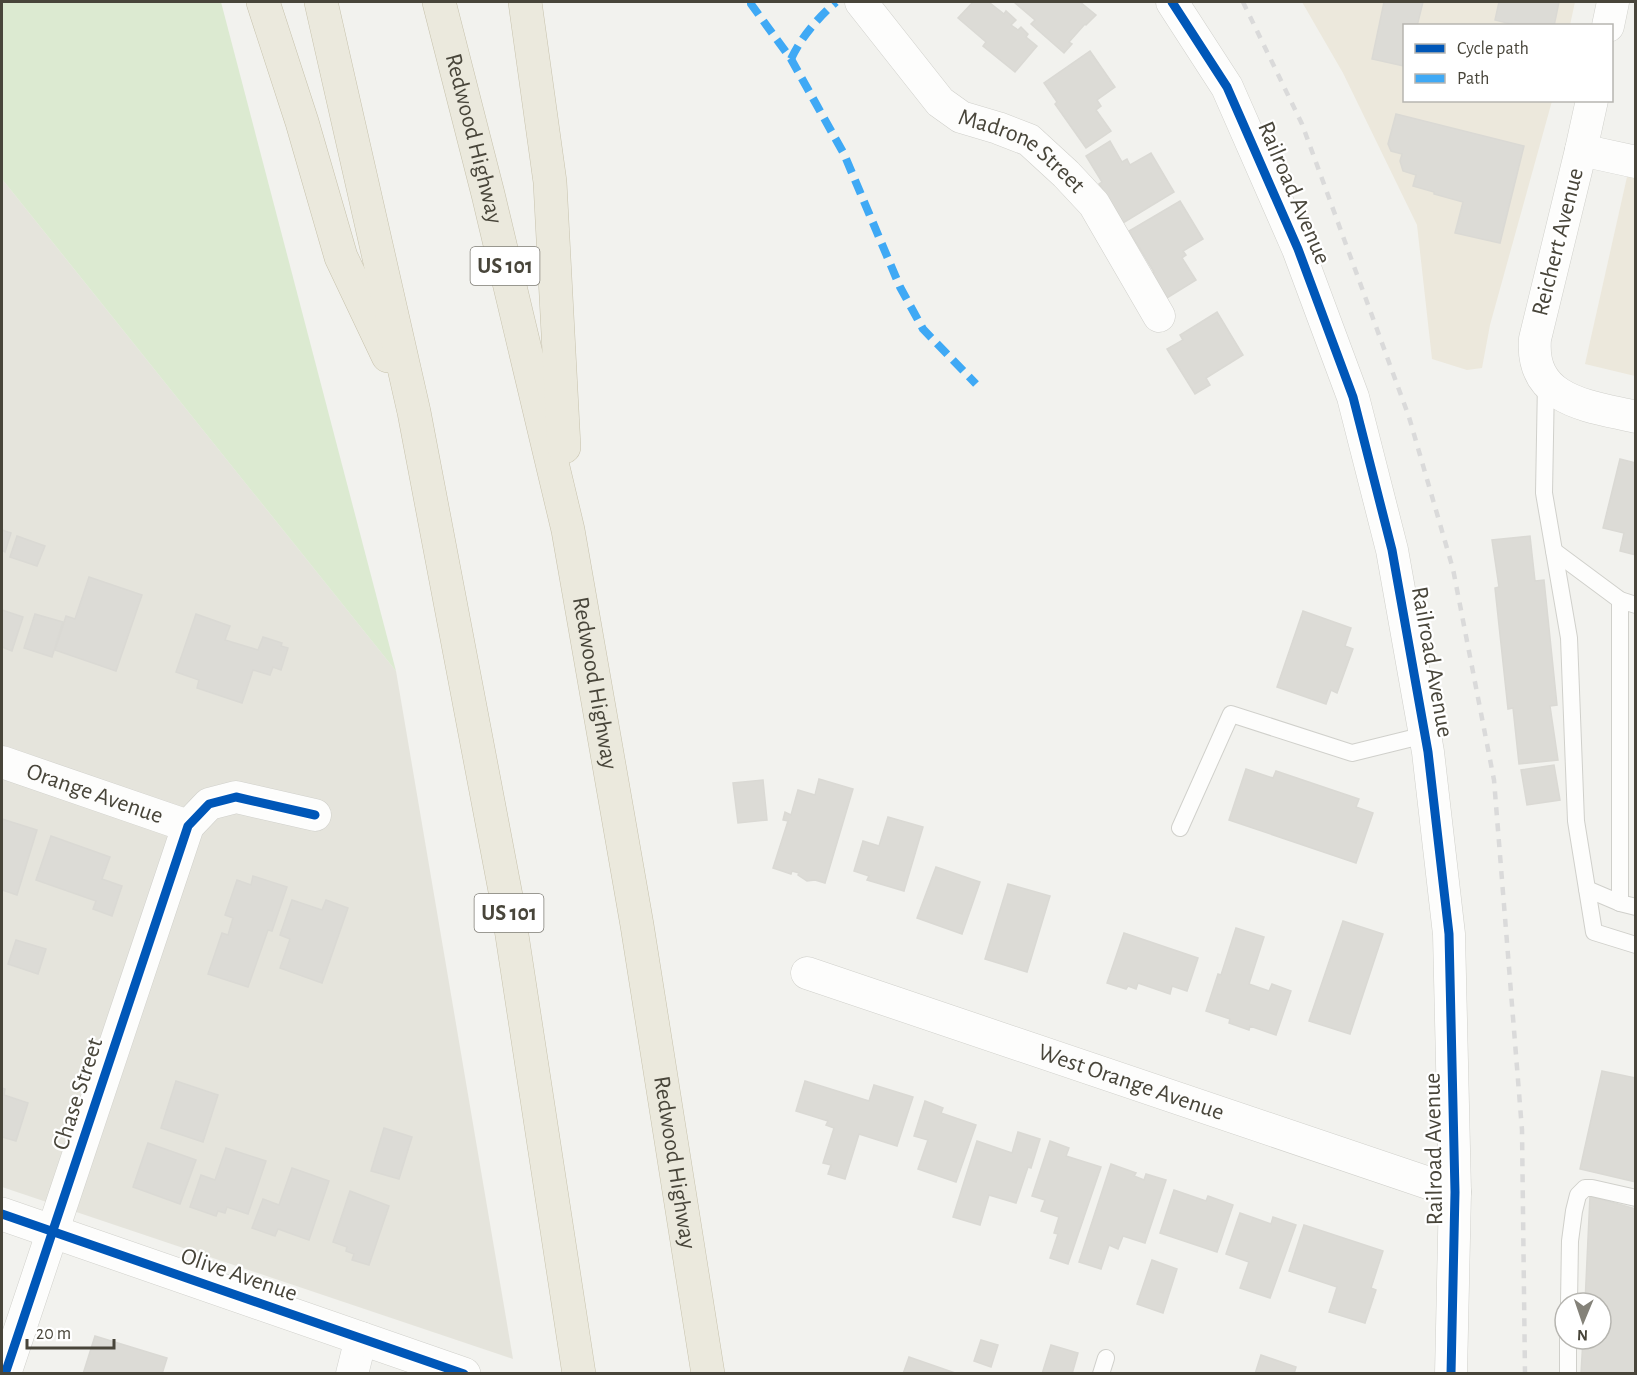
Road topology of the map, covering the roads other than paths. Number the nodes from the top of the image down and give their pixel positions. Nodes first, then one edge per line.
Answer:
1 (263, 2) edge
2 (321, 2) edge
3 (439, 2) edge
4 (525, 2) edge
5 (861, 2) edge
6 (1172, 2) edge
7 (1613, 2) edge
8 (1608, 24) edge
9 (1592, 102) edge
10 (1581, 150) junction
11 (1635, 162) edge
12 (1159, 316) dead end
13 (1546, 382) junction
14 (414, 412) junction
15 (1635, 417) edge
16 (568, 530) junction
17 (1554, 551) junction
18 (1628, 602) edge
19 (1425, 735) junction
20 (2, 762) edge
21 (315, 815) dead end
22 (188, 826) junction
23 (1180, 828) dead end
24 (1587, 889) junction
25 (1628, 905) edge
26 (1635, 945) edge
27 (807, 973) dead end
28 (1455, 1192) junction
29 (1635, 1198) edge
30 (2, 1214) edge
31 (53, 1231) junction
32 (1569, 1291) edge
33 (361, 1338) junction
34 (1568, 1351) edge
35 (707, 1368) edge
36 (5, 1374) edge
37 (351, 1374) edge
38 (464, 1374) edge
39 (579, 1374) edge
40 (1451, 1374) edge
41 (1568, 1374) edge

1 - 14 highway
2 - 14 highway, US 101
3 - 16 highway, Redwood Highway / US 101
4 - 16 highway
5 - 12 street, Madrone Street
6 - 19 street, Railroad Avenue
7 - 8 street
9 - 10 street, Reichert Avenue
10 - 11 street
10 - 13 street, Reichert Avenue
13 - 15 street
13 - 17 lane
14 - 39 highway, US 101
16 - 35 highway, Redwood Highway / US 101
17 - 18 lane
17 - 24 lane
18 - 25 lane
19 - 23 lane
19 - 28 street, Railroad Avenue
20 - 22 street, Orange Avenue
21 - 22 street
22 - 31 street, Chase Street
24 - 25 lane
24 - 26 lane
27 - 28 street, West Orange Avenue
28 - 40 street, Railroad Avenue
29 - 32 lane
30 - 31 street, Olive Avenue
31 - 33 street, Olive Avenue
31 - 36 street, Chase Street
33 - 37 street
33 - 38 street, Olive Avenue
34 - 41 lane

